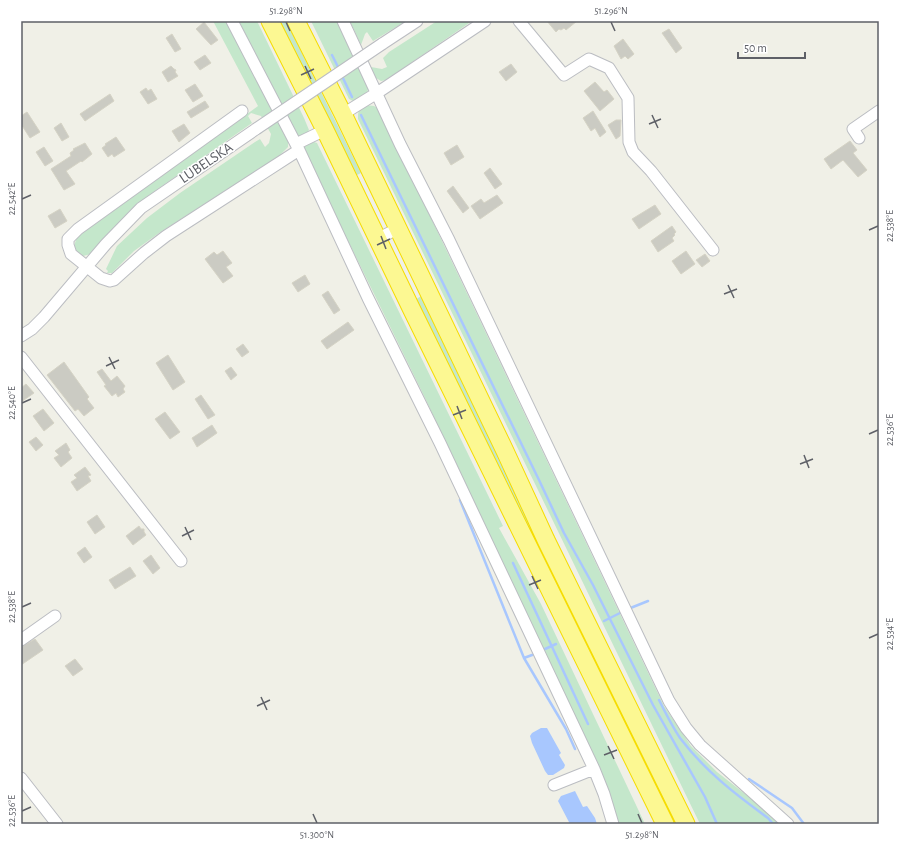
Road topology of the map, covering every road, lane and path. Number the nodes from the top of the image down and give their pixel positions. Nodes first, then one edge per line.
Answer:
1 (232, 21) edge
2 (270, 21) edge
3 (296, 21) edge
4 (343, 21) edge
5 (417, 21) edge
6 (485, 21) edge
7 (519, 21) edge
8 (377, 93) junction
9 (242, 110) dead end
10 (879, 111) edge
11 (343, 114) junction
12 (325, 130) junction
13 (859, 138) dead end
14 (297, 147) junction
15 (397, 229) junction
16 (377, 239) junction
17 (713, 250) dead end
18 (86, 267) junction
19 (21, 336) edge
20 (21, 358) edge
21 (181, 561) dead end
22 (55, 616) dead end
23 (21, 640) edge
24 (594, 769) junction
25 (21, 778) edge
26 (554, 785) dead end
27 (57, 824) edge
28 (613, 824) edge
29 (665, 824) edge
30 (686, 824) edge
31 (788, 824) edge

1 - 14 street
2 - 12 highway
3 - 11 highway
4 - 8 street
5 - 18 street, LUBELSKA, bridge
6 - 8 street
7 - 17 street
8 - 11 street
8 - 31 street
9 - 18 street
10 - 13 street
11 - 15 highway
12 - 14 street
12 - 16 highway
14 - 18 street
14 - 24 street
15 - 16 street
15 - 30 highway
16 - 29 highway
18 - 19 street, LUBELSKA
20 - 21 street
22 - 23 street
24 - 26 street
24 - 28 street
25 - 27 street

